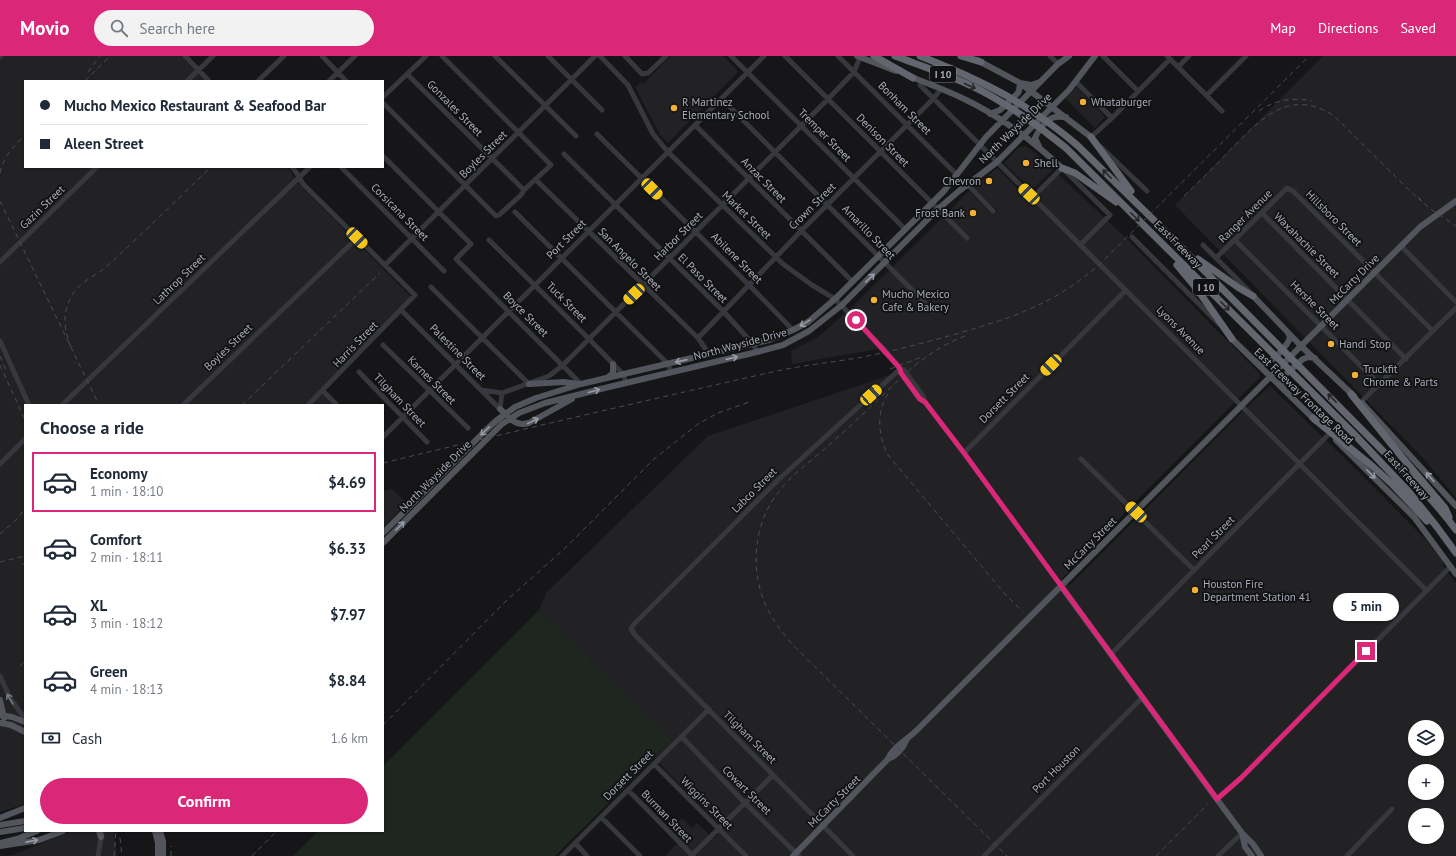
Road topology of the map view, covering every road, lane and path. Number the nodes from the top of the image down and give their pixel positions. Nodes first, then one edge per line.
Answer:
1 (185, 56) edge
2 (213, 56) edge
3 (284, 56) edge
4 (322, 56) edge
5 (355, 56) edge
6 (426, 56) edge
7 (442, 56) edge
8 (495, 56) edge
9 (548, 56) edge
10 (595, 56) edge
11 (600, 56) edge
12 (625, 56) edge
13 (666, 56) edge
14 (731, 56) edge
15 (764, 56) edge
16 (784, 56) edge
17 (838, 56) edge
18 (874, 56) edge
19 (895, 56) edge
20 (920, 56) edge
21 (961, 56) edge
22 (970, 56) edge
23 (1050, 56) edge
24 (1069, 56) edge
25 (1095, 56) edge
26 (1103, 56) edge
27 (1189, 56) edge
28 (1246, 56) edge
29 (859, 57) edge
30 (1168, 57) edge
31 (982, 59) edge
32 (1058, 64) junction
33 (1178, 67) junction
34 (199, 70) junction
35 (338, 72) junction
36 (854, 72) junction
37 (748, 73) junction
38 (407, 74) junction
39 (913, 78) junction
40 (188, 80) edge
41 (208, 80) edge
42 (259, 80) edge
43 (330, 80) edge
44 (345, 80) edge
45 (572, 80) junction
46 (1042, 81) junction
47 (1076, 82) junction
48 (920, 84) dead end
49 (1020, 84) junction
50 (941, 89) junction
51 (1138, 91) junction
52 (1032, 92) junction
53 (1207, 95) junction
54 (384, 96) edge
55 (722, 99) junction
56 (828, 99) junction
57 (933, 99) junction
58 (1059, 100) junction
59 (384, 104) edge
60 (545, 106) junction
61 (1052, 107) junction
62 (602, 110) dead end
63 (1222, 110) dead end
64 (990, 114) junction
65 (1066, 117) junction
66 (1112, 118) junction
67 (1002, 121) junction
68 (695, 125) junction
69 (907, 125) junction
70 (801, 126) junction
71 (519, 132) junction
72 (597, 134) dead end
73 (576, 136) dead end
74 (1024, 136) junction
75 (986, 137) junction
76 (1091, 137) junction
77 (979, 145) junction
78 (1013, 146) junction
79 (1040, 148) junction
80 (668, 152) junction
81 (775, 152) junction
82 (881, 152) junction
83 (564, 154) dead end
84 (384, 157) edge
85 (492, 159) junction
86 (997, 162) junction
87 (96, 168) edge
88 (293, 168) edge
89 (309, 168) edge
90 (342, 168) edge
91 (1062, 168) junction
92 (957, 175) junction
93 (299, 178) junction
94 (641, 178) junction
95 (748, 178) junction
96 (854, 178) junction
97 (536, 180) junction
98 (466, 185) junction
99 (968, 185) junction
100 (1287, 188) joint
101 (524, 190) junction
102 (1148, 191) dead end
103 (1033, 197) junction
104 (1456, 201) edge
105 (931, 203) junction
106 (828, 204) junction
107 (1122, 204) junction
108 (615, 205) junction
109 (722, 205) junction
110 (938, 210) junction
111 (993, 211) dead end
112 (439, 212) junction
113 (515, 212) dead end
114 (1262, 214) junction
115 (1160, 227) junction
116 (905, 229) junction
117 (1148, 230) junction
118 (801, 231) junction
119 (588, 232) junction
120 (696, 232) junction
121 (1168, 234) junction
122 (1132, 237) dead end
123 (357, 238) junction
124 (412, 238) junction
125 (967, 238) dead end
126 (489, 240) dead end
127 (1235, 240) junction
128 (1080, 245) junction
129 (1203, 245) dead end
130 (1401, 246) junction
131 (879, 256) junction
132 (562, 258) junction
133 (776, 258) junction
134 (1216, 258) junction
135 (669, 259) junction
136 (0, 262) edge
137 (885, 263) junction
138 (385, 265) junction
139 (444, 271) dead end
140 (1374, 273) junction
141 (853, 282) junction
142 (749, 284) junction
143 (535, 285) junction
144 (642, 285) junction
145 (431, 287) dead end
146 (1126, 290) junction
147 (1253, 296) junction
148 (835, 299) junction
149 (1347, 300) junction
150 (1456, 302) edge
151 (842, 305) junction
152 (1456, 308) edge
153 (401, 310) junction
154 (615, 311) junction
155 (933, 311) dead end
156 (509, 312) junction
157 (724, 312) junction
158 (1322, 326) junction
159 (1286, 329) junction
160 (793, 330) junction
161 (1433, 331) junction
162 (482, 338) junction
163 (698, 338) junction
164 (1232, 338) junction
165 (589, 339) junction
166 (0, 341) edge
167 (753, 344) junction
168 (384, 345) dead end
169 (1302, 346) junction
170 (757, 352) junction
171 (709, 354) junction
172 (1314, 358) junction
173 (1406, 359) junction
174 (1255, 361) junction
175 (613, 364) junction
176 (668, 364) junction
177 (456, 365) junction
178 (563, 365) junction
179 (900, 369) junction
180 (359, 372) dead end
181 (671, 372) junction
182 (623, 374) junction
183 (1271, 377) junction
184 (607, 378) junction
185 (626, 383) junction
186 (529, 384) junction
187 (581, 384) junction
188 (1380, 385) junction
189 (323, 390) junction
190 (481, 390) junction
191 (430, 391) junction
192 (1285, 392) junction
193 (502, 393) junction
194 (1351, 394) junction
195 (579, 395) junction
196 (1362, 402) junction
197 (29, 404) edge
198 (63, 404) edge
199 (184, 404) edge
200 (309, 404) edge
201 (336, 404) edge
202 (1242, 405) junction
203 (500, 409) junction
204 (517, 410) junction
205 (403, 418) junction
206 (1313, 418) junction
207 (468, 428) dead end
208 (1329, 434) junction
209 (384, 436) edge
210 (24, 441) edge
211 (427, 442) dead end
212 (964, 453) junction
213 (1081, 459) dead end
214 (0, 464) edge
215 (1301, 464) junction
216 (1456, 506) edge
217 (414, 507) junction
218 (1136, 512) junction
219 (1455, 528) edge
220 (384, 532) edge
221 (384, 542) edge
222 (1456, 553) edge
223 (1451, 566) junction
224 (1194, 570) junction
225 (1456, 574) edge
226 (1061, 586) junction
227 (1426, 590) junction
228 (633, 632) joint
229 (1111, 654) junction
230 (0, 676) edge
231 (1143, 697) junction
232 (0, 700) edge
233 (709, 710) junction
234 (2, 715) edge
235 (24, 718) edge
236 (24, 722) edge
237 (2, 724) edge
238 (24, 732) edge
239 (682, 737) junction
240 (654, 764) junction
241 (773, 775) junction
242 (628, 790) junction
243 (1217, 799) junction
244 (745, 802) junction
245 (24, 808) edge
246 (1392, 809) dead end
247 (601, 816) junction
248 (0, 818) edge
249 (24, 821) edge
250 (0, 825) edge
251 (823, 825) junction
252 (24, 828) edge
253 (718, 828) junction
254 (0, 832) edge
255 (34, 832) edge
256 (61, 832) edge
257 (155, 832) edge
258 (160, 832) edge
259 (100, 833) edge
260 (1242, 833) junction
261 (0, 843) edge
262 (575, 843) junction
263 (0, 846) edge
264 (796, 855) edge
265 (98, 856) edge
266 (158, 856) edge
267 (163, 856) edge
268 (562, 856) edge
269 (587, 856) edge
270 (640, 856) edge
271 (692, 856) edge
272 (746, 856) edge
273 (852, 856) edge
274 (984, 856) edge
275 (1218, 856) edge
276 (1252, 856) edge
277 (1261, 856) edge
278 (1347, 856) edge

1 - 34 street
2 - 34 street
3 - 42 street
4 - 35 street
5 - 35 street
6 - 38 street
7 - 71 street
8 - 60 street
9 - 45 street
10 - 45 street, Boyles Street
11 - 80 street, Market Street
12 - 13 street
14 - 37 street, Tremper Street
15 - 37 street, Port Street
16 - 56 street, Denison Street
17 - 36 street, Bonham Street
18 - 39 highway
19 -> 107 highway, East Freeway / I 10
115 -> 20 highway, East Freeway / I 10
21 - 31 highway
22 - 31 main road
23 - 32 street
24 - 32 main road, North Wayside Drive
25 - 47 main road, North Wayside Drive
26 - 51 street
27 - 33 street
28 - 53 street
29 - 36 street, Harbor Street
29 - 39 main road
30 - 33 street
30 - 51 street
31 - 49 main road
32 - 46 main road, North Wayside Drive
33 - 53 street
34 - 40 street
34 - 41 street
35 - 43 street
35 - 44 street
36 - 56 street, Harbor Street
36 - 69 street, Bonham Street
37 - 55 street, Port Street
37 - 70 street, Tremper Street
38 - 54 street
38 - 85 street, Gonzales Street
39 - 50 main road
45 - 60 street, Boyles Street
45 - 62 street
46 - 49 main road
46 - 52 main road, North Wayside Drive
47 - 58 main road, North Wayside Drive
47 - 66 street
48 - 57 street, Lyons Avenue
49 - 52 main road
49 - 64 main road
50 - 57 street, Crown Street
50 - 64 main road
51 - 66 street
52 - 61 main road
52 - 67 main road, North Wayside Drive
53 - 63 street
55 - 68 street, Port Street
55 - 81 street, Amarillo Street
56 - 70 street, Harbor Street
56 - 82 street, Denison Street
57 - 69 street, Crown Street
57 - 77 street, Lyons Avenue
58 - 61 main road, North Wayside Drive
58 - 65 main road
59 - 98 street
60 - 71 street, Boyles Street
60 - 73 street
61 - 65 main road
61 - 74 main road, North Wayside Drive
64 - 67 main road
64 - 75 main road
65 - 76 main road
65 - 79 main road
66 - 76 street
67 - 74 main road
67 - 75 main road, North Wayside Drive
68 - 80 street, Port Street
68 - 95 street, Anzac Street
69 - 82 street, Crown Street
69 - 92 street, Bonham Street
70 - 81 street, Harbor Street
70 - 96 street, Tremper Street
71 - 85 street, Boyles Street
71 - 97 street
72 - 94 street, Abilene Street
74 - 78 main road, North Wayside Drive
74 - 79 main road
75 - 77 main road, North Wayside Drive
76 - 102 street
76 - 115 highway
77 - 86 street, Lyons Avenue
77 - 92 main road, North Wayside Drive
78 - 79 main road
78 - 86 main road, North Wayside Drive
79 - 91 main road
80 - 94 street, Port Street
80 - 109 street, Market Street
81 - 95 street, Harbor Street
81 - 106 street, Amarillo Street
82 - 96 street, Crown Street
82 - 105 street, Denison Street
83 - 108 street, El Paso Street
84 - 112 street
85 - 98 street, Boyles Street
85 - 101 street, Gonzales Street
86 - 99 main road, North Wayside Drive
86 - 103 street, Lyons Avenue
87 - 136 street, Gazin Street
88 - 93 street
89 - 93 street, Lathrop Street
90 - 124 street, Corsicana Street
91 - 103 street
91 - 107 highway
91 - 128 street
92 - 105 main road, North Wayside Drive
93 - 123 street
93 - 198 street, Lathrop Street
94 - 108 street, Port Street
94 - 120 street, Abilene Street
95 - 109 street, Harbor Street
95 - 118 street, Anzac Street
96 - 106 street, Crown Street
96 - 116 street, Tremper Street
97 - 101 street
97 - 119 street, San Angelo Street
98 - 101 street
98 - 112 street, Boyles Street
99 - 110 main road, North Wayside Drive
99 - 111 street
100 - 114 street, Ranger Avenue
100 - 140 street, Hillsboro Street
103 - 128 street, Lyons Avenue
104 - 130 main road, McCarty Drive
105 - 110 street, Denison Street
105 - 116 main road, North Wayside Drive
106 - 118 street, Crown Street
106 - 131 street, Amarillo Street
107 -> 117 highway, East Freeway / I 10
108 - 119 street, Port Street
108 - 135 street, El Paso Street
109 - 120 street, Harbor Street
109 - 133 street, Market Street
110 - 125 street, Denison Street
110 - 137 main road, North Wayside Drive
112 - 124 street, Boyles Street
112 - 156 street, Boyce Street
113 - 132 street
114 - 127 street, Ranger Avenue
114 - 149 street, Waxahachie Street
115 - 121 highway, East Freeway / I 10
116 - 131 main road, North Wayside Drive
117 - 164 highway
117 -> 222 highway, East Freeway / I 10
118 - 133 street, Crown Street
118 - 141 street, Anzac Street
119 - 132 street, Port Street
119 - 144 street, San Angelo Street
120 - 135 street, Harbor Street
120 - 142 street, Abilene Street
121 - 147 highway
219 -> 121 highway, East Freeway / I 10
122 - 164 street, East Freeway Frontage Road
123 - 138 street
123 - 199 street, Boyles Street
124 - 138 street, Boyles Street
124 - 139 street, Corsicana Street
126 - 143 street, Tuck Street
127 - 134 street, Ranger Avenue
127 - 158 street, Hershe Street
128 - 146 street, Lyons Avenue
129 - 134 street
130 - 140 main road, McCarty Drive
130 - 150 street
131 - 137 street, Amarillo Street
131 - 141 main road, North Wayside Drive
132 - 143 street, Port Street
132 - 154 street
133 - 142 street, Crown Street
133 - 148 street, Market Street
134 - 147 street
135 - 144 street, Harbor Street
135 - 157 street, El Paso Street
151 -> 137 main road, North Wayside Drive
137 - 155 street, Amarillo Street
138 - 153 street, Harris Street
140 - 149 main road, McCarty Drive
140 - 161 street, Hillsboro Street
141 - 148 main road, North Wayside Drive
142 - 157 street, Crown Street
142 - 160 street, Abilene Street
143 - 156 street, Port Street
143 - 165 street, Tuck Street
144 - 154 street, Harbor Street
144 - 163 street, San Angelo Street
145 - 162 street
146 - 202 street, Lyons Avenue
146 - 212 street, Dorsett Street
147 - 159 main road
148 - 151 street, Market Street
148 -> 160 main road, North Wayside Drive
149 - 158 main road, McCarty Drive
149 - 173 street, Waxahachie Street
151 - 170 main road, North Wayside Drive
151 - 179 street, Market Street
152 - 161 street
153 - 177 street, Palestine Street
153 - 189 street, Harris Street
154 - 165 street, Harbor Street
154 - 176 street
156 - 162 street, Port Street
156 - 178 street, Boyce Street
157 - 163 street, Crown Street
157 - 167 street, El Paso Street
158 - 169 main road, McCarty Drive
158 - 188 street, Hershe Street
159 - 169 main road
159 - 174 main road
160 - 167 main road, North Wayside Drive
161 - 173 street
162 - 177 street, Port Street
162 - 186 street
163 - 171 street, San Angelo Street
164 - 174 main road, East Freeway Frontage Road
165 - 175 street, Tuck Street
165 - 178 street, Harbor Street
166 - 197 street
167 - 170 street, El Paso Street
167 - 171 main road, North Wayside Drive
168 - 191 street, Karnes Street
169 - 172 main road
169 - 183 main road, McCarty Drive
181 -> 170 main road, North Wayside Drive
171 -> 176 main road, North Wayside Drive
172 - 192 main road
172 - 194 main road
173 - 188 street
174 - 183 main road, East Freeway Frontage Road
175 - 182 street, Tuck Street
175 - 184 main road
176 - 181 street
176 - 182 main road, North Wayside Drive
177 - 190 street, Palestine Street
177 - 191 street, Port Street
178 - 186 street, Harbor Street
178 - 187 street, Boyce Street
179 - 212 street, Market Street
179 - 228 street, Labco Street
180 - 205 street, Tilgham Street
181 - 185 main road, North Wayside Drive
182 - 184 main road, North Wayside Drive
182 - 185 street, Tuck Street
183 - 192 main road, East Freeway Frontage Road
183 - 202 main road, McCarty Street
184 - 187 main road, North Wayside Drive
195 -> 185 main road, North Wayside Drive
186 - 187 main road
186 - 193 street, Harbor Street
187 - 204 main road, North Wayside Drive
188 - 196 street
189 - 200 street, Harris Street
189 - 201 street
190 - 193 street
190 - 203 street, Palestine Street
191 - 205 street, Port Street
191 - 207 street, Karnes Street
192 - 206 main road, East Freeway Frontage Road
193 - 203 street
194 - 196 main road
194 - 219 highway
203 -> 195 main road
195 - 204 main road, North Wayside Drive
216 -> 196 main road
202 - 215 street, Lyons Avenue
202 - 218 main road, McCarty Street
204 - 217 main road, North Wayside Drive
205 - 209 street, Port Street
205 - 211 street, Tilgham Street
206 - 208 main road, East Freeway Frontage Road
206 - 222 highway
208 - 215 street, Pearl Street
208 -> 223 main road, East Freeway Frontage Road
210 - 214 street
212 - 226 street, Market Street
213 - 218 street
215 - 224 street, Pearl Street
215 - 227 street, Lyons Avenue
217 - 220 main road, North Wayside Drive
221 -> 217 main road, North Wayside Drive
218 - 224 street
218 - 226 main road, McCarty Street
223 - 225 main road, East Freeway Frontage Road
223 - 227 street
224 - 229 street, Pearl Street
226 - 229 main road, Market Street
226 - 251 main road, McCarty Street
227 - 243 street
228 - 233 street, Tilgham Street
229 - 231 main road, Market Street
235 -> 230 street
231 - 243 main road, Market Street
231 - 274 street, Port Houston
232 - 234 main road
233 - 239 street, Dorsett Street
233 - 241 street, Tilgham Street
234 - 236 main road
234 - 237 main road
237 - 238 main road
239 - 240 street, Dorsett Street
239 - 244 street, Cowart Street
240 - 242 street, Dorsett Street
240 - 253 street, Wiggins Street
241 - 244 street
241 - 251 street, Tilgham Street
242 - 247 street, Dorsett Street
242 - 271 street, Burman Street
243 - 260 main road, Market Street
244 - 253 street
244 - 264 street, Cowart Street
245 - 248 main road
246 - 278 street
247 - 262 street, Dorsett Street
247 - 270 street
249 - 250 main road
251 - 264 main road, McCarty Street
251 - 273 street, Tilgham Street
252 - 254 main road
253 - 271 street
253 - 272 street, Wiggins Street
255 - 261 main road
263 -> 256 main road
257 - 266 main road
258 - 267 main road
259 - 265 street
260 - 275 street
260 - 276 main road, Market Street
260 - 277 main road, Market Street
262 - 268 street, Dorsett Street
262 - 269 street

